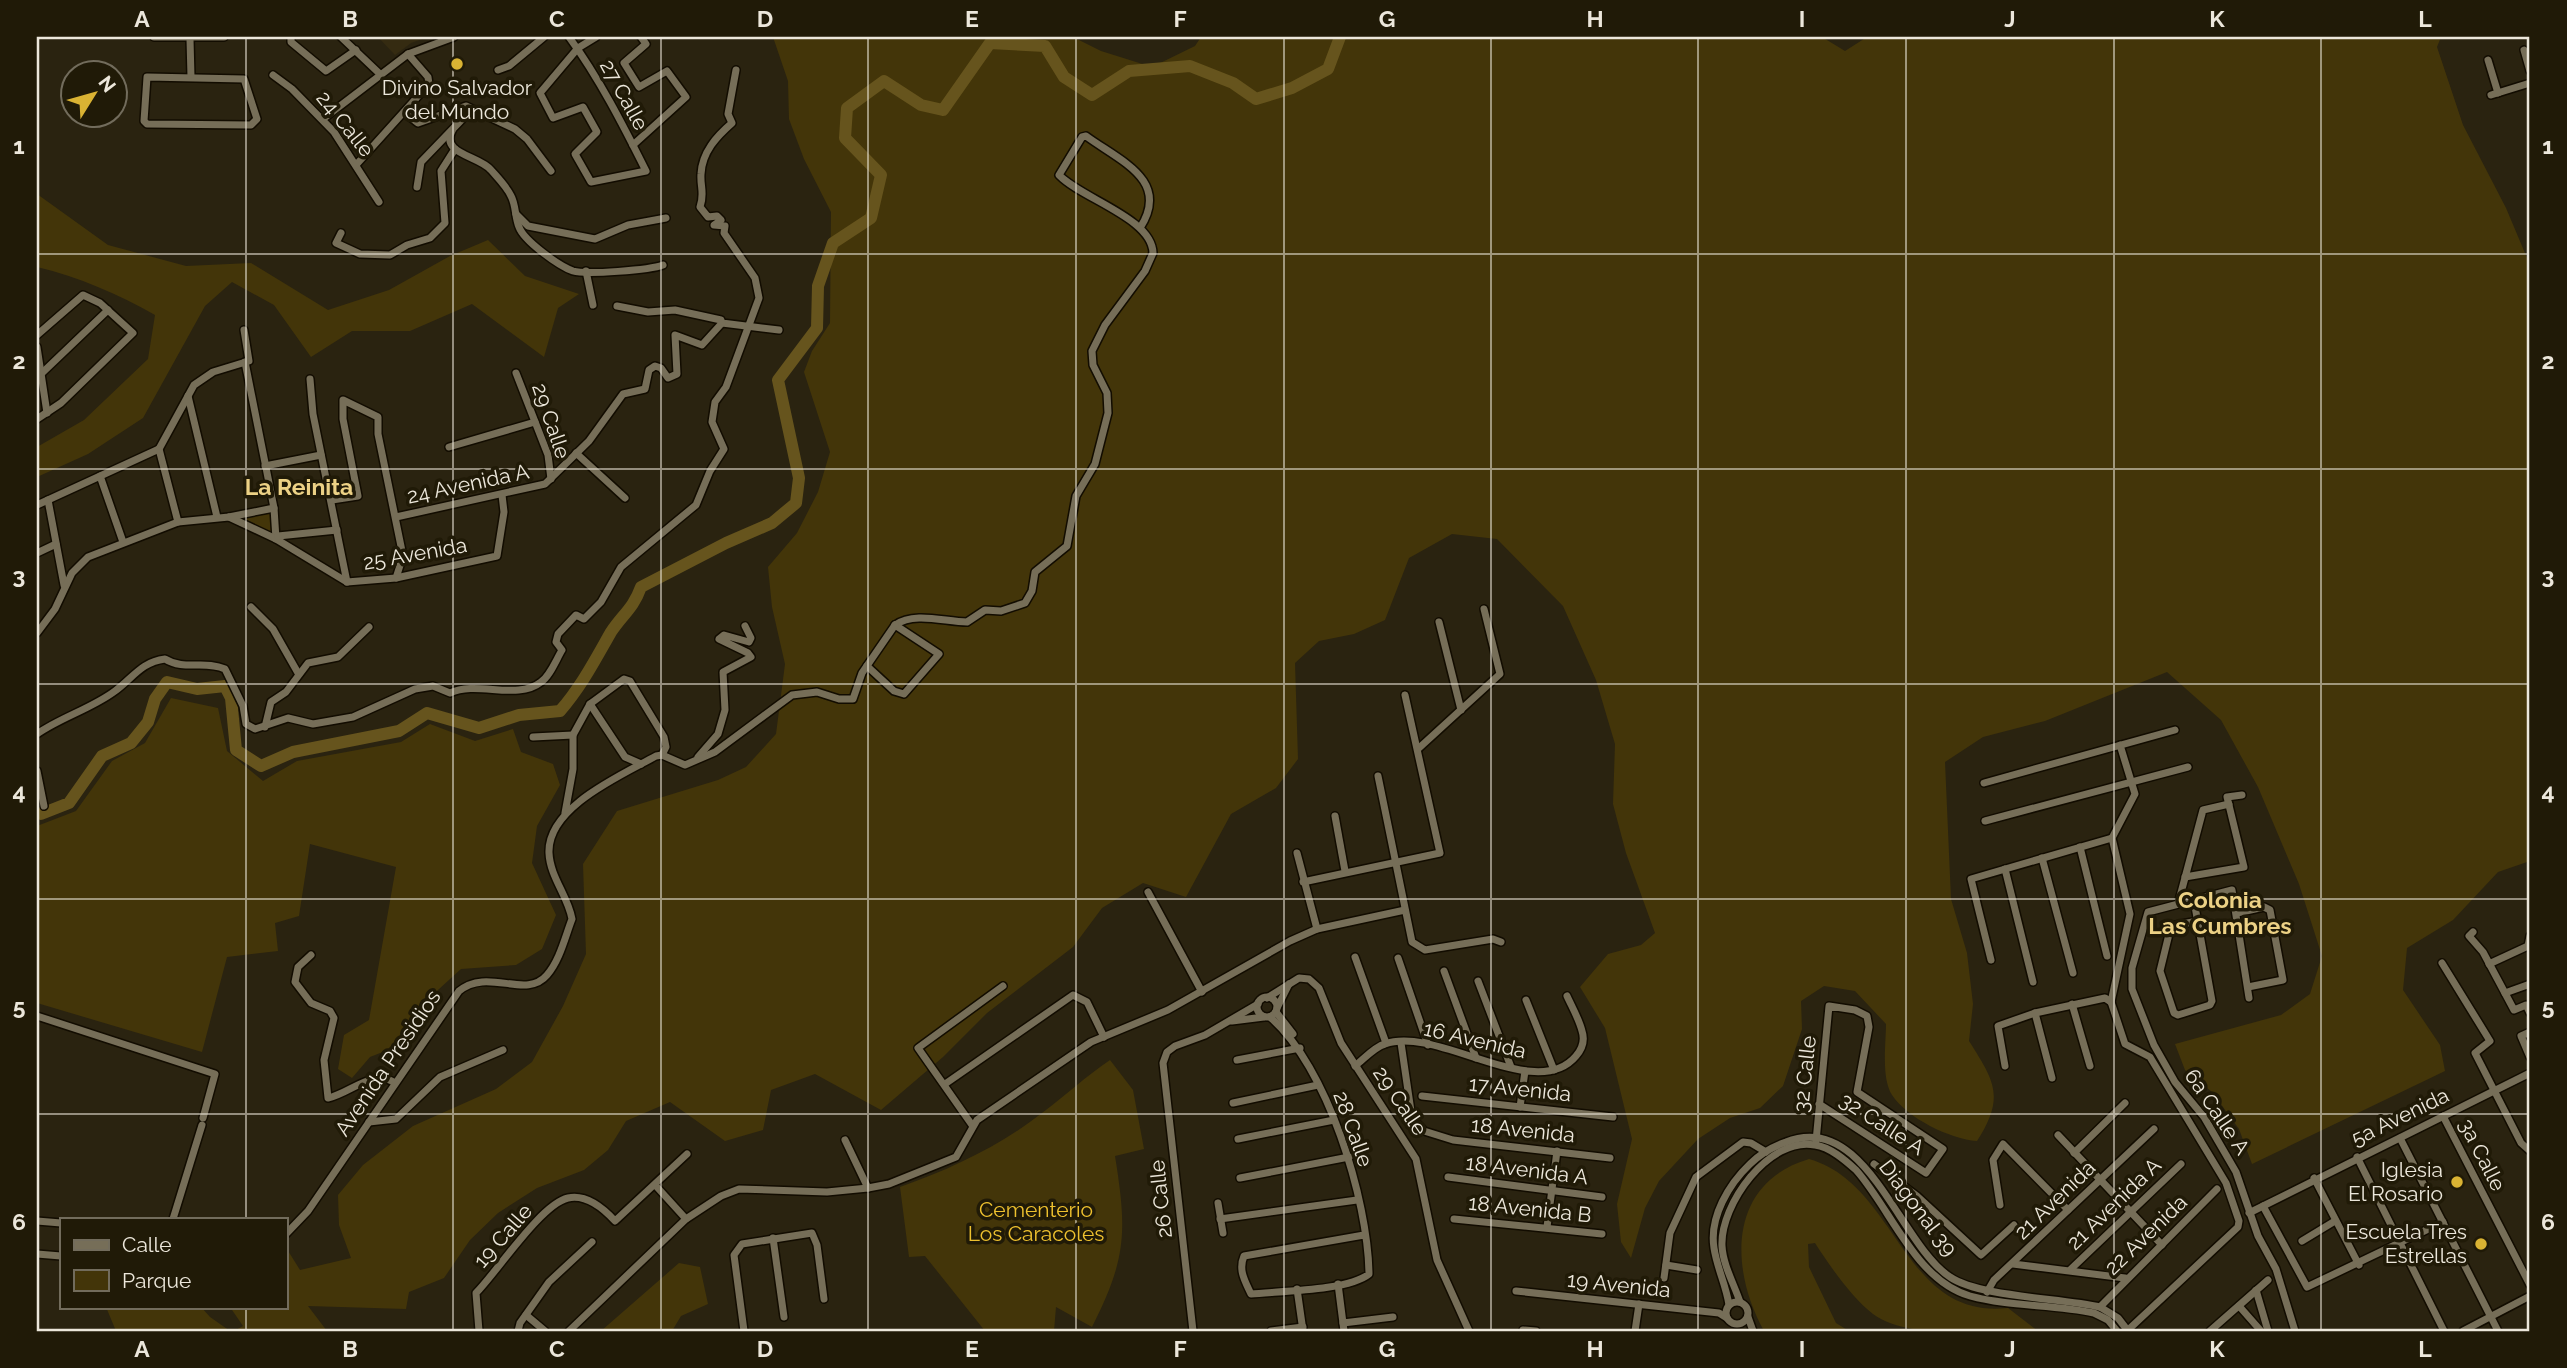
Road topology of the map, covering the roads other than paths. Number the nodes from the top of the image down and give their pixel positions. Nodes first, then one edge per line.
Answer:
1 (154, 37) edge
2 (224, 37) edge
3 (291, 37) edge
4 (341, 37) edge
5 (454, 37) edge
6 (544, 37) edge
7 (569, 37) edge
8 (596, 37) edge
9 (190, 39) junction
10 (643, 40) edge
11 (578, 48) junction
12 (356, 50) junction
13 (2524, 50) dead end
14 (408, 54) junction
15 (2488, 60) dead end
16 (498, 70) dead end
17 (736, 70) dead end
18 (2530, 71) edge
19 (273, 75) dead end
20 (381, 75) junction
21 (191, 77) junction
22 (2530, 83) edge
23 (471, 110) junction
24 (405, 113) junction
25 (323, 119) junction
26 (452, 131) junction
27 (633, 145) junction
28 (455, 149) junction
29 (356, 165) junction
30 (551, 171) dead end
31 (417, 187) dead end
32 (379, 202) dead end
33 (516, 213) junction
34 (666, 218) dead end
35 (1140, 228) junction
36 (341, 233) dead end
37 (663, 265) dead end
38 (586, 271) junction
39 (593, 305) dead end
40 (617, 306) dead end
41 (108, 310) junction
42 (722, 323) junction
43 (749, 325) junction
44 (244, 330) dead end
45 (779, 330) dead end
46 (37, 335) edge
47 (37, 347) edge
48 (247, 361) junction
49 (516, 373) dead end
50 (41, 374) junction
51 (310, 379) dead end
52 (188, 396) junction
53 (47, 413) junction
54 (37, 419) edge
55 (535, 422) junction
56 (449, 447) dead end
57 (159, 449) junction
58 (576, 453) junction
59 (321, 455) junction
60 (265, 466) junction
61 (100, 476) junction
62 (551, 480) junction
63 (502, 495) junction
64 (625, 498) dead end
65 (48, 500) junction
66 (332, 500) junction
67 (37, 505) edge
68 (274, 508) junction
69 (216, 517) junction
70 (229, 517) junction
71 (396, 517) junction
72 (178, 522) junction
73 (337, 530) junction
74 (277, 538) junction
75 (123, 542) junction
76 (57, 544) junction
77 (37, 552) edge
78 (396, 578) junction
79 (347, 582) junction
80 (64, 587) junction
81 (251, 607) dead end
82 (1484, 609) dead end
83 (1439, 622) dead end
84 (895, 625) junction
85 (746, 626) dead end
86 (369, 627) dead end
87 (37, 633) edge
88 (867, 666) junction
89 (298, 673) junction
90 (1405, 695) dead end
91 (590, 704) junction
92 (1461, 710) junction
93 (265, 727) junction
94 (2175, 730) dead end
95 (37, 734) edge
96 (573, 735) junction
97 (533, 737) dead end
98 (2120, 745) junction
99 (1419, 748) junction
100 (662, 755) junction
101 (696, 761) junction
102 (641, 764) junction
103 (2188, 767) dead end
104 (37, 771) edge
105 (1378, 776) dead end
106 (2132, 782) junction
107 (1984, 783) dead end
108 (2242, 795) dead end
109 (2229, 804) junction
110 (44, 806) dead end
111 (565, 813) junction
112 (1335, 816) dead end
113 (1985, 821) dead end
114 (2112, 838) junction
115 (2080, 847) junction
116 (1297, 853) dead end
117 (2042, 858) junction
118 (1395, 863) junction
119 (2005, 869) junction
120 (1345, 871) junction
121 (2185, 877) junction
122 (1303, 882) junction
123 (1148, 892) dead end
124 (2194, 901) junction
125 (2178, 904) junction
126 (1405, 910) junction
127 (2237, 913) junction
128 (2198, 921) junction
129 (1317, 929) junction
130 (2473, 932) dead end
131 (2530, 936) edge
132 (1501, 942) dead end
133 (311, 955) dead end
134 (2107, 956) dead end
135 (1356, 957) dead end
136 (1398, 958) dead end
137 (1991, 960) dead end
138 (2442, 963) dead end
139 (2489, 964) junction
140 (1444, 971) dead end
141 (2073, 973) dead end
142 (1478, 981) dead end
143 (2033, 982) dead end
144 (1289, 984) junction
145 (2530, 984) edge
146 (1003, 986) dead end
147 (2248, 987) junction
148 (1202, 992) junction
149 (2505, 993) junction
150 (1567, 996) dead end
151 (1267, 998) junction
152 (2249, 998) dead end
153 (1526, 1000) dead end
154 (2111, 1002) junction
155 (1258, 1004) junction
156 (2072, 1004) junction
157 (1272, 1013) junction
158 (2035, 1013) junction
159 (2530, 1013) edge
160 (37, 1016) edge
161 (1228, 1021) junction
162 (2530, 1032) edge
163 (1104, 1037) junction
164 (1386, 1043) junction
165 (1401, 1043) junction
166 (1298, 1045) junction
167 (1428, 1045) junction
168 (503, 1050) dead end
169 (2530, 1056) edge
170 (1476, 1058) junction
171 (1237, 1060) dead end
172 (1355, 1066) junction
173 (2005, 1066) dead end
174 (2090, 1066) dead end
175 (1511, 1067) junction
176 (1554, 1070) junction
177 (1525, 1071) junction
178 (2530, 1073) edge
179 (2052, 1078) dead end
180 (395, 1083) junction
181 (945, 1084) junction
182 (1318, 1085) junction
183 (2493, 1091) junction
184 (1422, 1096) dead end
185 (1233, 1103) dead end
186 (2125, 1103) dead end
187 (1819, 1104) junction
188 (1520, 1107) junction
189 (2442, 1116) junction
190 (1613, 1117) dead end
191 (1334, 1120) junction
192 (369, 1122) junction
193 (972, 1125) junction
194 (2154, 1129) dead end
195 (2058, 1135) dead end
196 (2399, 1138) junction
197 (1238, 1139) dead end
198 (845, 1140) dead end
199 (1816, 1140) junction
200 (1557, 1151) junction
201 (1765, 1151) junction
202 (2530, 1151) edge
203 (2074, 1153) junction
204 (687, 1154) dead end
205 (1349, 1157) junction
206 (2357, 1157) junction
207 (1610, 1158) dead end
208 (1770, 1158) junction
209 (1874, 1164) dead end
210 (2181, 1164) dead end
211 (1926, 1173) joint
212 (1448, 1177) dead end
213 (1240, 1178) dead end
214 (2314, 1178) junction
215 (1894, 1180) junction
216 (2100, 1180) junction
217 (656, 1185) junction
218 (868, 1188) junction
219 (2217, 1189) dead end
220 (1552, 1190) junction
221 (1884, 1191) junction
222 (1602, 1196) dead end
223 (1357, 1200) junction
224 (1218, 1203) dead end
225 (2000, 1205) dead end
226 (2263, 1206) junction
227 (2068, 1210) junction
228 (2129, 1212) junction
229 (2249, 1213) junction
230 (173, 1218) edge
231 (685, 1219) junction
232 (1220, 1219) junction
233 (1454, 1219) dead end
234 (37, 1222) edge
235 (2335, 1222) junction
236 (2442, 1222) junction
237 (60, 1223) edge
238 (2014, 1225) dead end
239 (1547, 1227) junction
240 (1223, 1233) dead end
241 (287, 1234) edge
242 (1602, 1234) dead end
243 (1364, 1235) junction
244 (773, 1238) junction
245 (2302, 1241) dead end
246 (592, 1242) dead end
247 (2400, 1244) junction
248 (2162, 1245) junction
249 (37, 1254) edge
250 (60, 1256) edge
251 (1666, 1265) junction
252 (2013, 1265) junction
253 (2359, 1265) junction
254 (2071, 1269) junction
255 (1697, 1270) dead end
256 (1664, 1278) dead end
257 (2125, 1278) junction
258 (2268, 1280) dead end
259 (1338, 1284) junction
260 (2530, 1285) edge
261 (1297, 1289) junction
262 (2256, 1290) junction
263 (1516, 1292) dead end
264 (1987, 1294) junction
265 (2530, 1296) edge
266 (824, 1299) dead end
267 (1740, 1302) junction
268 (1639, 1304) junction
269 (2239, 1306) junction
270 (2100, 1307) junction
271 (1725, 1312) junction
272 (526, 1315) junction
273 (1748, 1316) junction
274 (785, 1317) dead end
275 (1393, 1317) dead end
276 (2491, 1318) junction
277 (1343, 1327) edge
278 (1737, 1328) edge
279 (1303, 1329) edge
280 (1523, 1329) dead end
281 (480, 1331) edge
282 (518, 1331) edge
283 (545, 1331) edge
284 (569, 1331) edge
285 (744, 1331) edge
286 (1193, 1331) edge
287 (1271, 1331) edge
288 (1469, 1331) edge
289 (1536, 1331) edge
290 (1635, 1331) edge
291 (1753, 1331) edge
292 (2118, 1331) edge
293 (2128, 1331) edge
294 (2212, 1331) edge
295 (2261, 1331) edge
296 (2268, 1331) edge
297 (2295, 1331) edge
298 (2444, 1331) edge
299 (2463, 1331) edge
300 (2498, 1331) edge

1 - 9 street
2 - 9 street
3 - 12 street
4 - 12 street
5 - 14 street
6 - 16 street
7 - 11 street, 27 Calle
8 - 11 street
9 - 21 street
10 - 27 street
11 - 27 street, 27 Calle
11 - 27 street, 27 Calle
12 - 20 street
13 - 18 street
14 - 20 street
14 - 24 street
15 - 22 street
17 - 43 street
19 - 25 street, 24 Calle
20 - 25 street
21 - 21 street
23 - 24 street
23 - 26 street
23 - 30 street
24 - 29 street
25 - 29 street, 24 Calle
26 - 28 street
26 - 31 street
28 - 33 street
28 - 36 street
29 - 32 street, 24 Calle
33 - 34 street
33 - 38 street
35 - 35 street
35 - 84 street
37 - 38 street
38 - 39 street
40 - 42 street
41 - 46 street
41 - 50 street
41 - 53 street
42 - 43 street
42 - 58 street, 24 Avenida A
43 - 45 street
43 - 93 street
44 - 48 street
47 - 50 street
48 - 52 street
48 - 60 street
49 - 55 street, 29 Calle
50 - 53 street
51 - 59 street
52 - 57 street
52 - 69 street
53 - 54 street
55 - 56 street
55 - 62 street, 29 Calle
57 - 61 street
57 - 72 street
58 - 62 street, 24 Avenida A
58 - 64 street, 29 Calle
59 - 60 street
59 - 66 street
60 - 68 street
61 - 65 street
61 - 75 street
62 - 63 street, 24 Avenida A
63 - 71 street, 24 Avenida A
63 - 78 street, 25 Avenida
65 - 67 street
65 - 76 street
66 - 71 street
66 - 73 street
68 - 70 street, 25 Avenida
68 - 74 street
69 - 70 street, 25 Avenida
69 - 72 street, 25 Avenida
70 - 74 street, 25 Avenida
71 - 78 street
72 - 75 street, 25 Avenida
73 - 74 street
73 - 79 street
74 - 79 street, 25 Avenida
75 - 80 street, 25 Avenida
76 - 77 street
76 - 80 street
78 - 79 street, 25 Avenida
80 - 87 street, 25 Avenida
81 - 89 street
82 - 92 street
83 - 92 street
84 - 88 street
84 - 88 street
85 - 101 street
86 - 89 street
88 - 101 street
89 - 93 street
90 - 99 street
91 - 96 street
91 - 100 street
91 - 102 street
92 - 99 street
93 - 95 street
94 - 98 street
96 - 97 street
96 - 111 street, Avenida Presidios
98 - 106 street
98 - 107 street
99 - 118 street
100 - 101 street
100 - 102 street
102 - 111 street
103 - 106 street
104 - 110 street
105 - 118 street
106 - 113 street
106 - 114 street
108 - 109 street
109 - 121 street
109 - 121 street
111 - 180 street, Avenida Presidios
112 - 120 street
114 - 115 street
114 - 154 street
115 - 117 street
115 - 134 street
116 - 122 street
117 - 119 street
117 - 141 street
118 - 120 street
118 - 126 street
119 - 137 street
119 - 143 street
120 - 122 street
121 - 125 street
122 - 129 street
123 - 148 street
124 - 125 street
124 - 127 street
124 - 128 street
125 - 229 street, 6a Calle A
126 - 129 street
126 - 132 street
127 - 147 street
127 - 147 street
128 - 128 street
129 - 148 street
130 - 139 street
131 - 139 street
133 - 180 street
135 - 164 street
136 - 167 street
138 - 183 street
139 - 149 street
140 - 170 street
142 - 175 street
144 - 151 street
144 - 157 street
144 - 172 street, 29 Calle
145 - 149 street
146 - 181 street
147 - 152 street
148 - 163 street
149 - 159 street
150 - 176 street, 16 Avenida
151 - 155 street
151 - 157 street, 28 Calle
153 - 176 street
154 - 156 street
154 - 293 street
155 - 157 street
155 - 161 street
156 - 158 street
156 - 174 street
157 - 161 street
157 - 166 street, 28 Calle
158 - 173 street
158 - 179 street
160 - 230 street
161 - 286 street, 26 Calle
162 - 169 street
163 - 181 street
163 - 193 street
164 - 165 street, 16 Avenida
164 - 172 street
165 - 167 street, 16 Avenida
165 - 200 street, 18 Avenida
166 - 171 street
166 - 182 street, 28 Calle
167 - 170 street, 16 Avenida
168 - 192 street
170 - 175 street, 16 Avenida
172 - 288 street, 29 Calle
175 - 177 street, 16 Avenida
176 - 177 street, 16 Avenida
177 - 188 street
178 - 183 street, 5a Avenida
180 - 192 street, Avenida Presidios
181 - 193 street
182 - 185 street
182 - 191 street, 28 Calle
183 - 189 street, 5a Avenida
183 - 202 street
184 - 188 street, 17 Avenida
186 - 203 street
187 - 199 street, 32 Calle
187 - 211 street, 32 Calle A
187 - 211 street, 32 Calle
188 - 190 street, 17 Avenida
189 - 196 street, 5a Avenida
189 - 260 street, 3a Calle
191 - 197 street
191 - 205 street, 28 Calle
192 - 241 street, Avenida Presidios
193 - 218 street
194 - 216 street, 21 Avenida
195 - 203 street
196 - 206 street, 5a Avenida
196 - 236 street
198 - 218 street
199 - 201 street
199 - 208 street
199 - 221 street, Diagonal 39
199 - 264 street, Diagonal 39
200 - 207 street, 18 Avenida
200 - 220 street
201 - 208 street
201 - 251 street
201 - 271 street
203 - 216 street
204 - 217 street, 19 Calle
205 - 213 street
205 - 223 street, 28 Calle
206 - 214 street, 5a Avenida
206 - 247 street
208 - 267 street
209 - 215 street
210 - 228 street, 21 Avenida A
212 - 220 street, 18 Avenida A
214 - 226 street, 5a Avenida
214 - 235 street
215 - 221 street
215 - 238 street
216 - 227 street, 21 Avenida
216 - 228 street
217 - 231 street
217 - 281 street, 19 Calle
218 - 231 street
219 - 248 street, 22 Avenida
220 - 222 street, 18 Avenida A
220 - 239 street
221 - 264 street, Diagonal 39
223 - 232 street
223 - 243 street, 28 Calle
224 - 232 street
225 - 227 street
226 - 229 street, 5a Avenida
226 - 253 street
227 - 252 street, 21 Avenida
228 - 248 street
228 - 254 street, 21 Avenida A
229 - 297 street, 6a Calle A
231 - 284 street
232 - 240 street
233 - 239 street, 18 Avenida B
234 - 237 street
235 - 245 street
235 - 253 street
236 - 247 street
236 - 276 street
239 - 242 street, 18 Avenida B
243 - 259 street, 28 Calle
243 - 261 street
244 - 266 street
244 - 274 street
244 - 285 street
246 - 272 street
247 - 253 street
247 - 298 street
248 - 257 street, 22 Avenida
249 - 250 street
251 - 255 street
251 - 256 street
252 - 254 street
252 - 264 street, 21 Avenida
254 - 257 street
257 - 270 street, 22 Avenida
258 - 262 street
259 - 261 street
259 - 277 street
261 - 279 street
262 - 269 street
262 - 296 street
263 - 268 street, 19 Avenida
264 - 270 street, Diagonal 39
264 - 292 street, Diagonal 39
265 - 276 street
267 - 271 street
267 - 273 street
268 - 271 street, 19 Avenida
268 - 290 street
269 - 294 street
269 - 295 street
270 - 293 street
271 - 278 street
272 - 282 street
272 - 283 street
273 - 278 street
273 - 291 street
275 - 277 street
276 - 299 street
276 - 300 street
279 - 287 street
280 - 289 street

